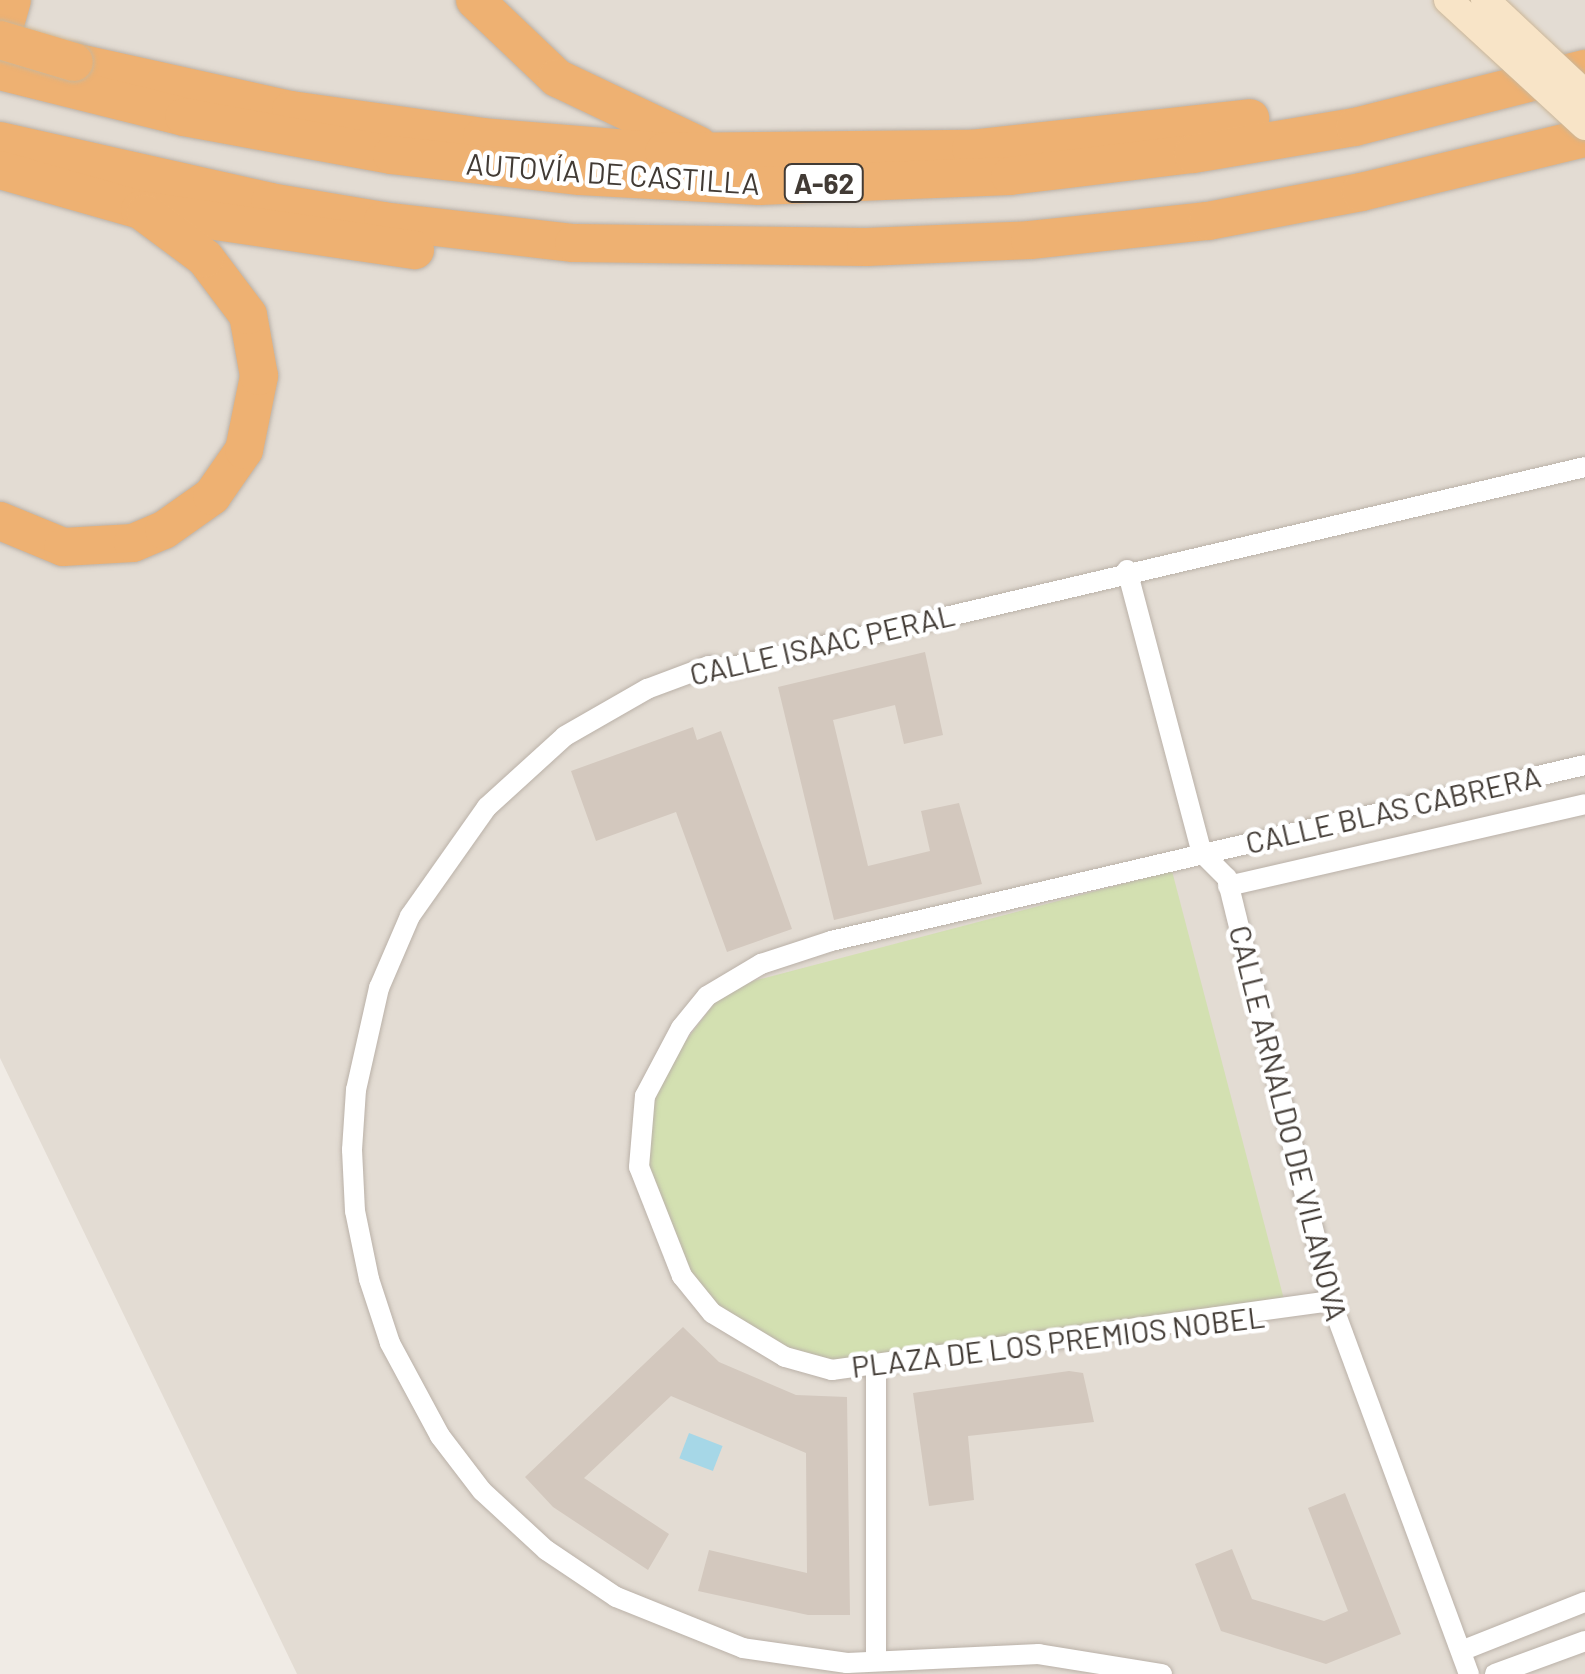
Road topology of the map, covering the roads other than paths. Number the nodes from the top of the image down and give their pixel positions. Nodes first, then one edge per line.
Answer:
1 (12, 0) edge
2 (475, 0) edge
3 (1448, 0) edge
4 (1484, 0) edge
5 (0, 41) edge
6 (1585, 48) edge
7 (1585, 68) edge
8 (0, 71) edge
9 (67, 75) junction
10 (1585, 94) edge
11 (1585, 126) edge
12 (1585, 138) edge
13 (0, 140) edge
14 (705, 148) junction
15 (22, 167) edge
16 (140, 210) junction
17 (866, 247) junction
18 (1585, 466) edge
19 (0, 521) edge
20 (1127, 570) junction
21 (1585, 765) edge
22 (1585, 804) edge
23 (1202, 852) junction
24 (1228, 886) junction
25 (1331, 1301) junction
26 (876, 1365) junction
27 (1585, 1602) edge
28 (1585, 1641) edge
29 (1461, 1651) junction
30 (876, 1661) junction
31 (1162, 1674) edge
32 (1469, 1674) edge
33 (1495, 1674) edge

1 - 5 highway
2 - 14 highway
3 - 11 street, bridge
4 - 10 street, bridge
5 - 9 highway, bridge
6 - 14 highway
7 - 9 highway, AUTOVÍA DE CASTILLA / A-62
8 - 9 highway, AUTOVÍA DE CASTILLA / A-62
9 - 14 highway
12 - 17 highway, AUTOVÍA DE CASTILLA / A-62
13 - 15 highway, AUTOVÍA DE CASTILLA / A-62
15 - 16 highway
15 - 17 highway, AUTOVÍA DE CASTILLA / A-62
16 - 17 highway
16 - 19 highway
18 - 20 street, CALLE ISAAC PERAL
20 - 23 street, CALLE ARNALDO DE VILANOVA
20 - 30 street, CALLE ISAAC PERAL
21 - 23 street, CALLE BLAS CABRERA
22 - 24 street, CALLE BLAS CABRERA
23 - 24 street, CALLE ARNALDO DE VILANOVA
23 - 26 street, PLAZA DE LOS PREMIOS NOBEL
24 - 25 street, CALLE ARNALDO DE VILANOVA
25 - 26 street, PLAZA DE LOS PREMIOS NOBEL
25 - 29 street, CALLE ARNALDO DE VILANOVA
26 - 30 street
27 - 29 street
28 - 33 street
29 - 32 street, CALLE ARNALDO DE VILANOVA
30 - 31 street, CALLE ISAAC PERAL

